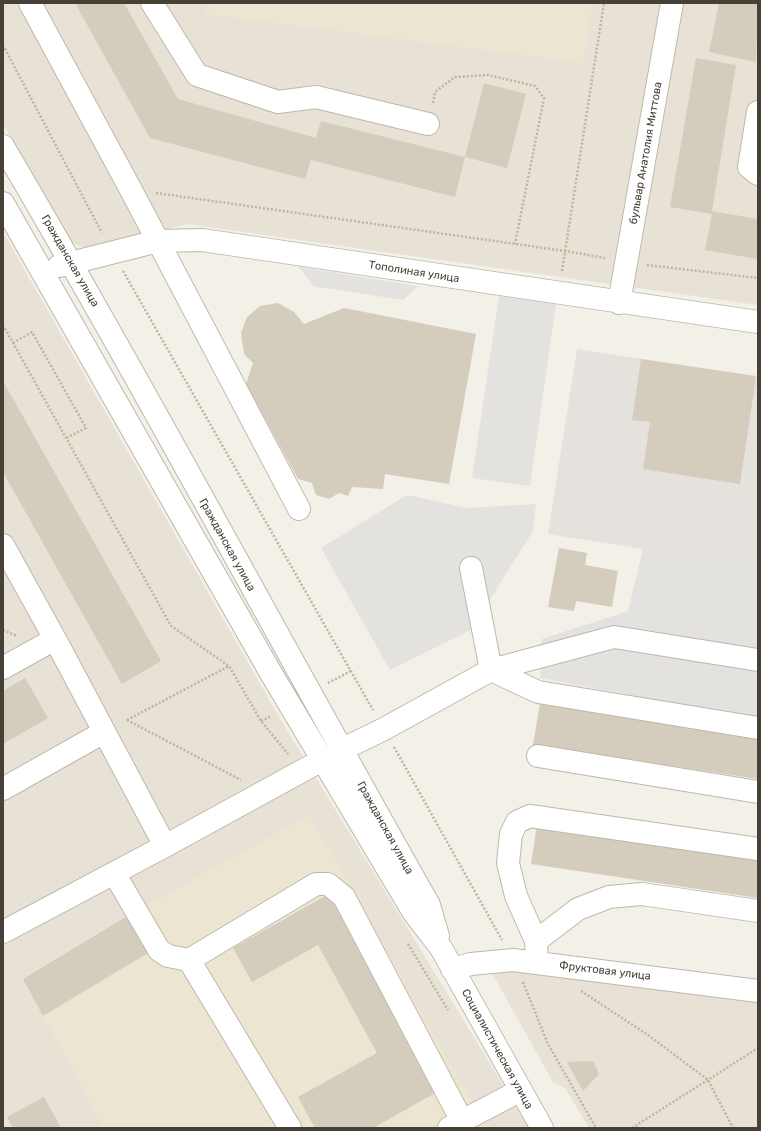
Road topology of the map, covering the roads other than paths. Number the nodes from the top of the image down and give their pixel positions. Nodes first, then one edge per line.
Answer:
1 (30, 3) edge
2 (152, 3) edge
3 (672, 3) edge
4 (758, 112) edge
5 (428, 124) road end
6 (3, 146) edge
7 (758, 174) edge
8 (3, 203) edge
9 (158, 241) junction
10 (72, 263) junction
11 (41, 271) junction
12 (619, 303) junction
13 (758, 322) edge
14 (299, 510) dead end
15 (3, 545) edge
16 (471, 568) dead end
17 (55, 639) junction
18 (758, 660) edge
19 (3, 668) edge
20 (491, 670) junction
21 (758, 728) edge
22 (104, 732) junction
23 (341, 750) junction
24 (538, 756) dead end
25 (322, 760) junction
26 (3, 788) edge
27 (758, 792) edge
28 (165, 846) junction
29 (758, 849) edge
30 (114, 873) junction
31 (758, 911) edge
32 (3, 932) edge
33 (536, 941) junction
34 (441, 948) junction
35 (189, 960) junction
36 (538, 962) junction
37 (452, 969) junction
38 (758, 991) edge
39 (521, 1090) junction
40 (456, 1125) edge
41 (290, 1128) edge
42 (542, 1128) edge

1 - 9 street
2 - 5 street
3 - 12 street, бульвар Анатолия Миттова
4 - 7 street
6 - 10 street, Гражданская улица
8 - 11 street, Гражданская улица
9 - 10 street, Тополиная улица
9 - 12 street, Тополиная улица
9 - 14 street
10 - 11 street, Тополиная улица
10 - 23 street, Гражданская улица
11 - 25 street, Гражданская улица
12 - 13 street, Тополиная улица
15 - 17 street
16 - 20 street
17 - 19 street
17 - 22 street
18 - 20 street
20 - 21 street
20 - 23 street
22 - 26 street
22 - 28 street
23 - 34 street, Гражданская улица
24 - 27 street
25 - 28 street
25 - 34 street, Гражданская улица
28 - 30 street
29 - 33 street
30 - 32 street
30 - 35 street
31 - 33 street
33 - 36 street
34 - 37 street, Гражданская улица
35 - 40 street
35 - 41 street
36 - 37 street, Фруктовая улица
36 - 38 street, Фруктовая улица
37 - 39 street, Социалистическая улица
39 - 40 street
39 - 42 street, Социалистическая улица

